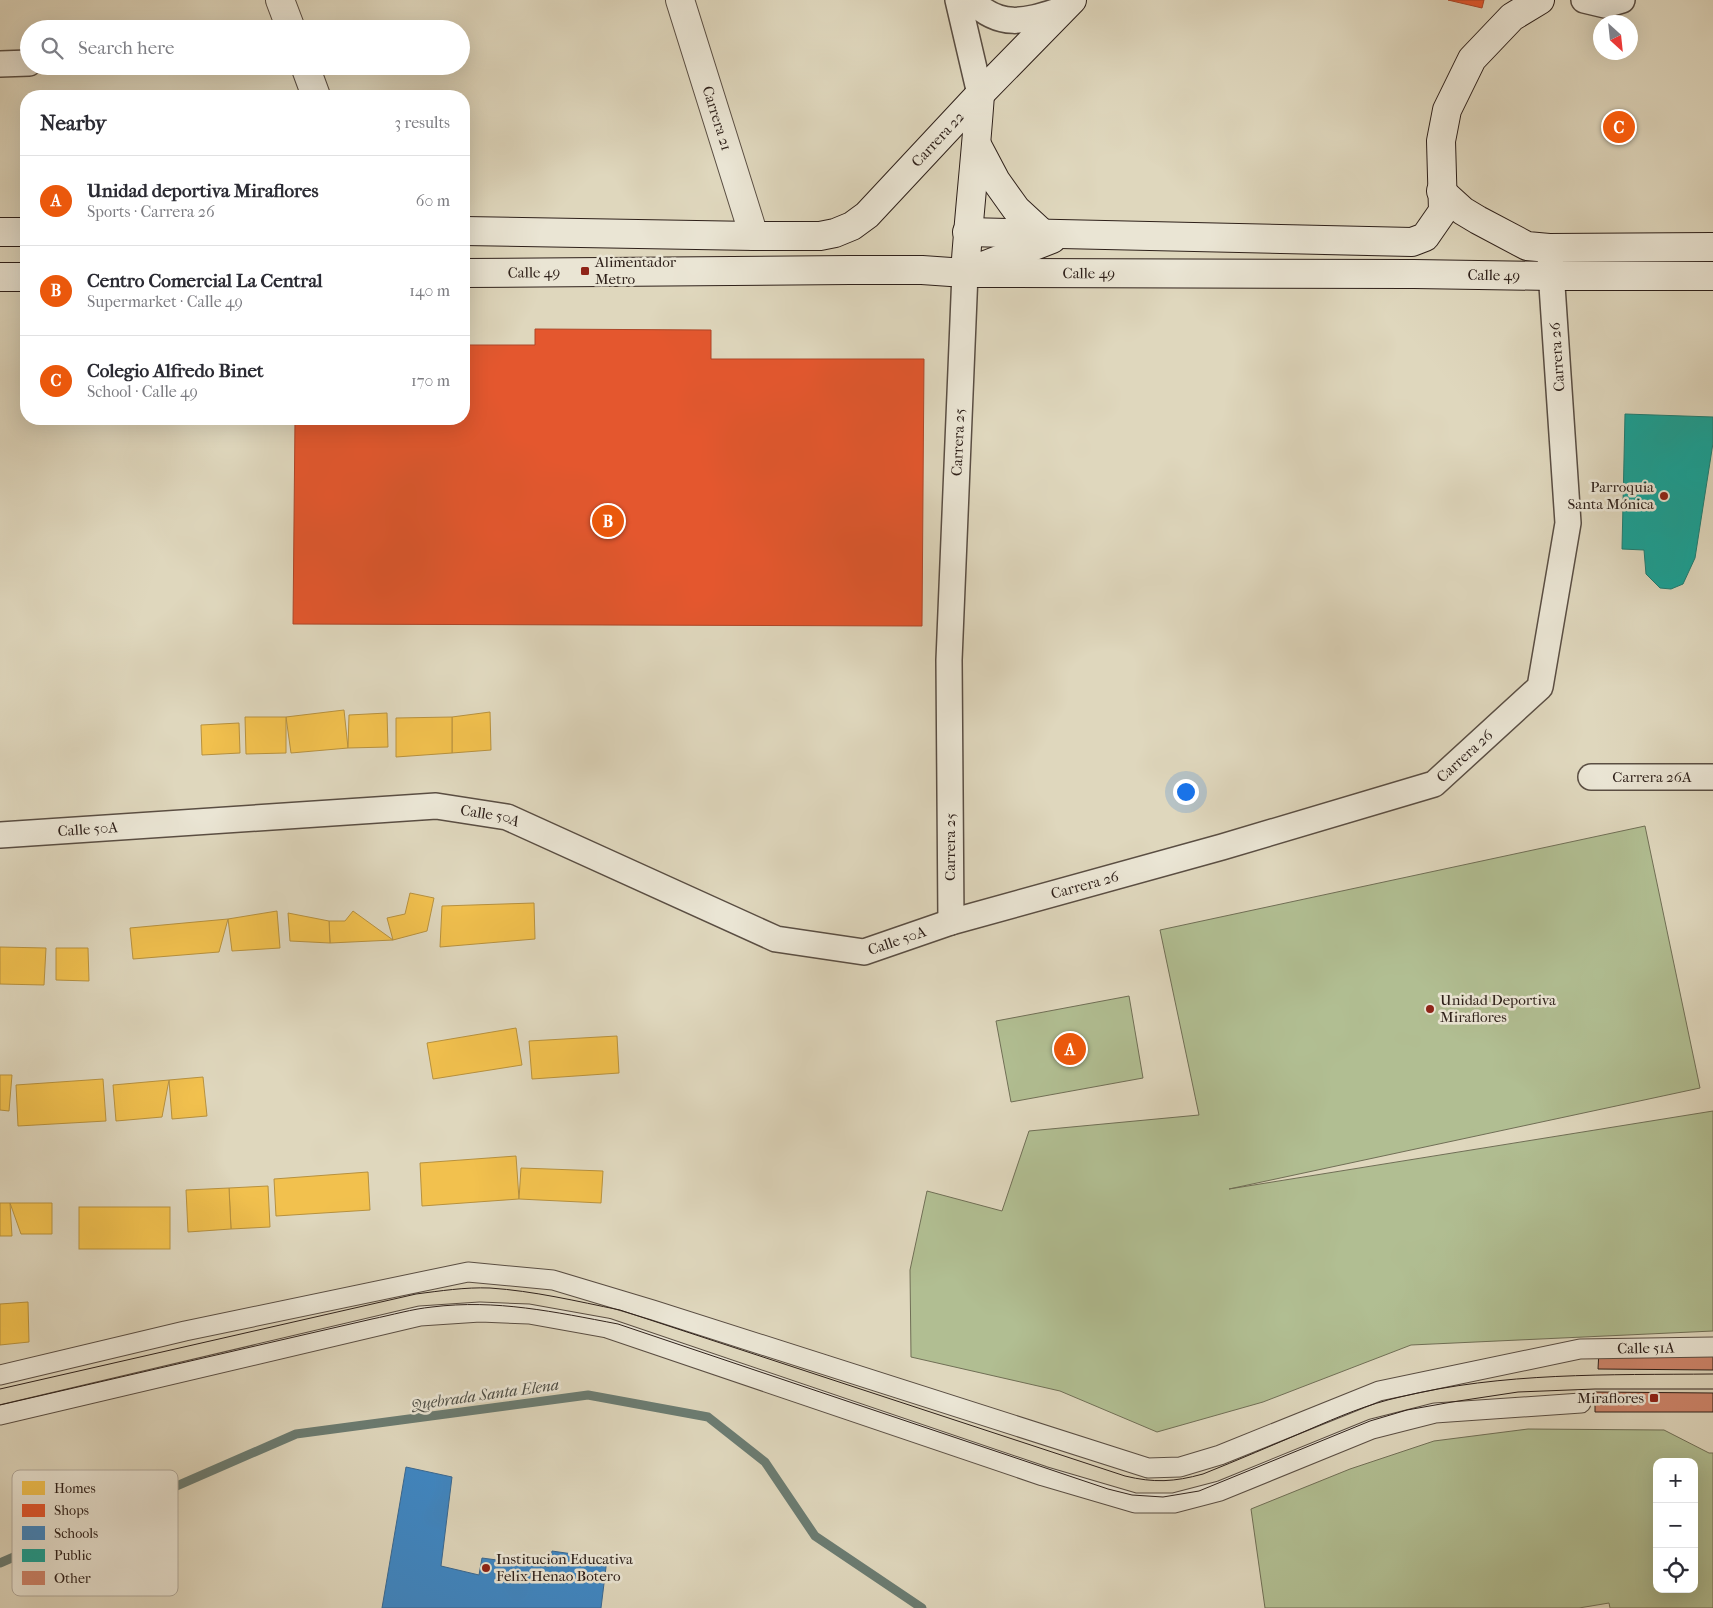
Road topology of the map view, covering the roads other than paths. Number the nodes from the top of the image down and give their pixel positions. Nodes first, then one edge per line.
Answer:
1 (280, 0) edge
2 (680, 0) edge
3 (958, 0) edge
4 (971, 0) edge
5 (1540, 0) edge
6 (1584, 0) edge
7 (1622, 0) edge
8 (1066, 5) edge
9 (288, 20) edge
10 (20, 63) edge
11 (0, 64) edge
12 (308, 75) edge
13 (314, 90) edge
14 (980, 94) junction
15 (977, 145) junction
16 (1441, 191) junction
17 (470, 231) edge
18 (0, 232) edge
19 (20, 232) edge
20 (967, 232) junction
21 (1053, 234) junction
22 (754, 236) junction
23 (1713, 247) edge
24 (1549, 248) junction
25 (470, 273) edge
26 (965, 273) junction
27 (1551, 276) junction
28 (1713, 276) edge
29 (0, 277) edge
30 (20, 277) edge
31 (1713, 776) edge
32 (1591, 777) dead end
33 (0, 835) edge
34 (950, 922) junction
35 (1713, 1347) edge
36 (0, 1375) edge
37 (1581, 1403) dead end
38 (0, 1415) edge

1 - 9 main road
2 - 22 main road, Carrera 21
3 - 14 street
4 - 8 street
5 - 16 main road
6 - 7 street
8 - 14 main road
10 - 11 street
12 - 13 main road
14 - 15 main road, Carrera 25
14 - 22 main road, Carrera 22
15 - 20 main road, Carrera 25
15 - 21 main road
16 - 21 main road
16 - 24 main road, Calle 49
17 - 22 main road
18 - 19 main road
20 - 21 main road
20 - 26 main road, Carrera 25
21 - 26 main road
23 - 24 main road, Calle 49
24 - 27 street, Carrera 26
25 - 26 main road, Calle 49
26 - 27 main road, Calle 49
26 - 34 street, Carrera 25
27 - 28 main road, Calle 49
27 - 34 street, Carrera 26
29 - 30 main road
31 - 32 street, Carrera 26A
33 - 34 street, Calle 50A
35 - 36 street, Calle 51A
37 - 38 street

